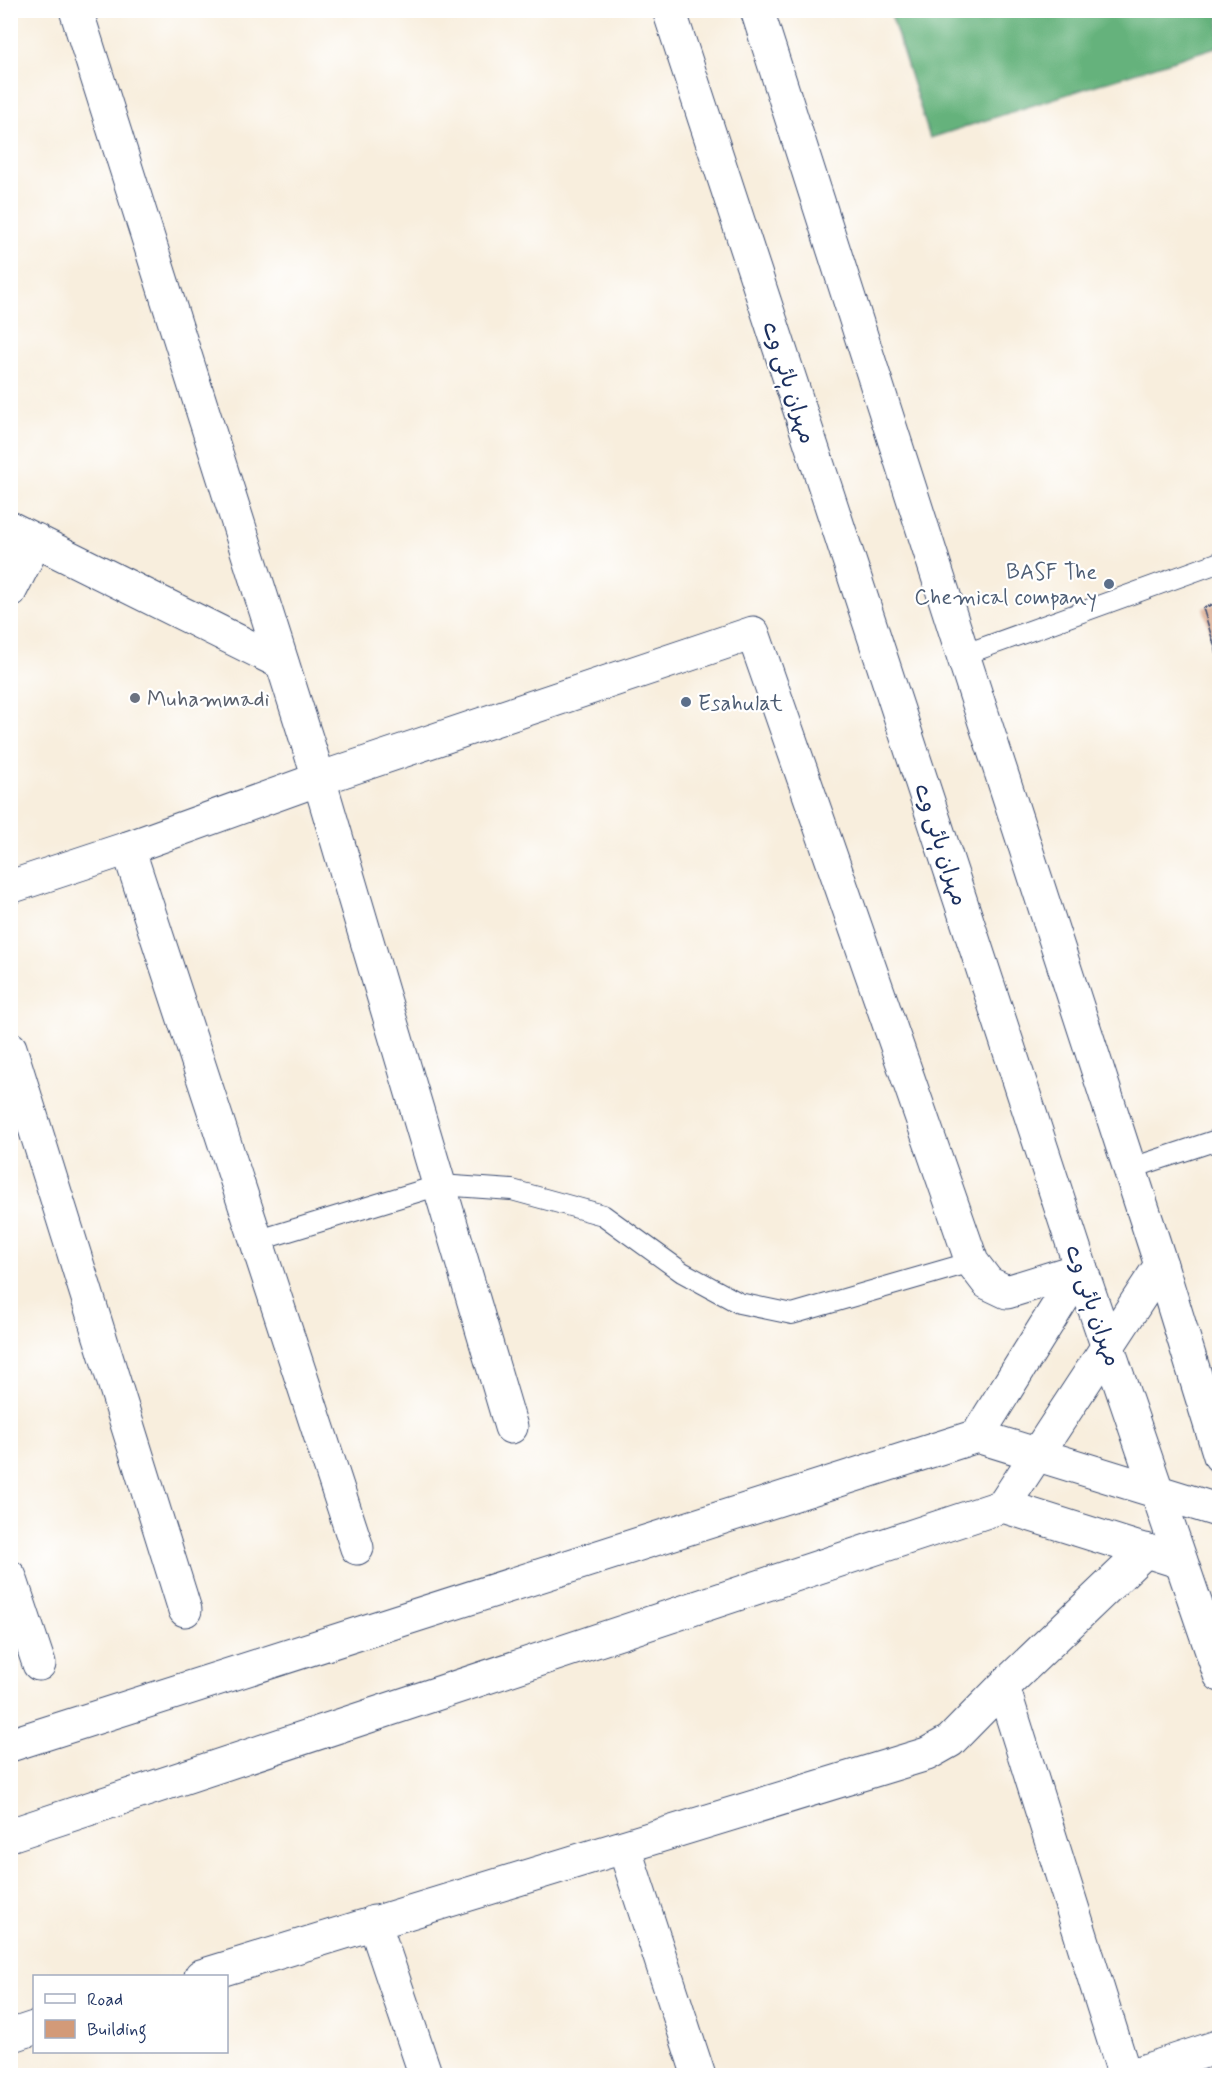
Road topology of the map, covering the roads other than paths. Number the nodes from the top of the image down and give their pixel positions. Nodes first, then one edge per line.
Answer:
1 (76, 10) edge
2 (669, 10) edge
3 (757, 10) edge
4 (23, 534) edge
5 (1220, 562) edge
6 (10, 591) edge
7 (963, 655) junction
8 (282, 663) junction
9 (319, 779) junction
10 (128, 848) junction
11 (10, 887) edge
12 (10, 1048) edge
13 (1220, 1139) edge
14 (1129, 1169) junction
15 (440, 1185) junction
16 (256, 1240) junction
17 (972, 1262) junction
18 (1161, 1265) junction
19 (1082, 1269) junction
20 (1109, 1346) junction
21 (512, 1427) dead end
22 (977, 1436) junction
23 (1217, 1442) edge
24 (1036, 1454) junction
25 (1157, 1491) junction
26 (1003, 1506) junction
27 (1220, 1511) edge
28 (357, 1548) dead end
29 (1146, 1550) junction
30 (1181, 1562) junction
31 (10, 1577) edge
32 (185, 1610) dead end
33 (39, 1664) dead end
34 (1220, 1675) edge
35 (1003, 1687) junction
36 (10, 1745) edge
37 (10, 1835) edge
38 (624, 1847) junction
39 (374, 1922) junction
40 (207, 1975) edge
41 (33, 2028) edge
42 (10, 2036) edge
43 (1220, 2046) edge
44 (426, 2076) edge
45 (699, 2076) edge
46 (1127, 2076) edge

1 - 8 street
2 - 19 street, مہران ہائی وے
3 - 7 street
4 - 6 street
4 - 8 street
5 - 7 lane
7 - 14 street
8 - 9 street
9 - 10 street
9 - 15 street
9 - 17 street
10 - 11 street
10 - 16 street
12 - 32 street
13 - 14 lane
14 - 18 street
15 - 16 lane
15 - 17 lane
15 - 21 street
16 - 28 street
17 - 19 street
18 - 20 street
18 - 23 street
19 - 20 street, مہران ہائی وے
19 - 22 street
20 - 24 street
20 - 25 street, مہران ہائی وے
22 - 24 street
22 - 36 street
24 - 25 street
24 - 26 street
25 - 27 street
25 - 30 street, مہران ہائی وے
26 - 29 street
26 - 37 street
29 - 30 street
29 - 35 street
30 - 34 street, مہران ہائی وے
31 - 33 street
35 - 38 street
35 - 46 street
38 - 39 street
38 - 45 street
39 - 40 street
39 - 44 street
41 - 42 street
43 - 46 street

